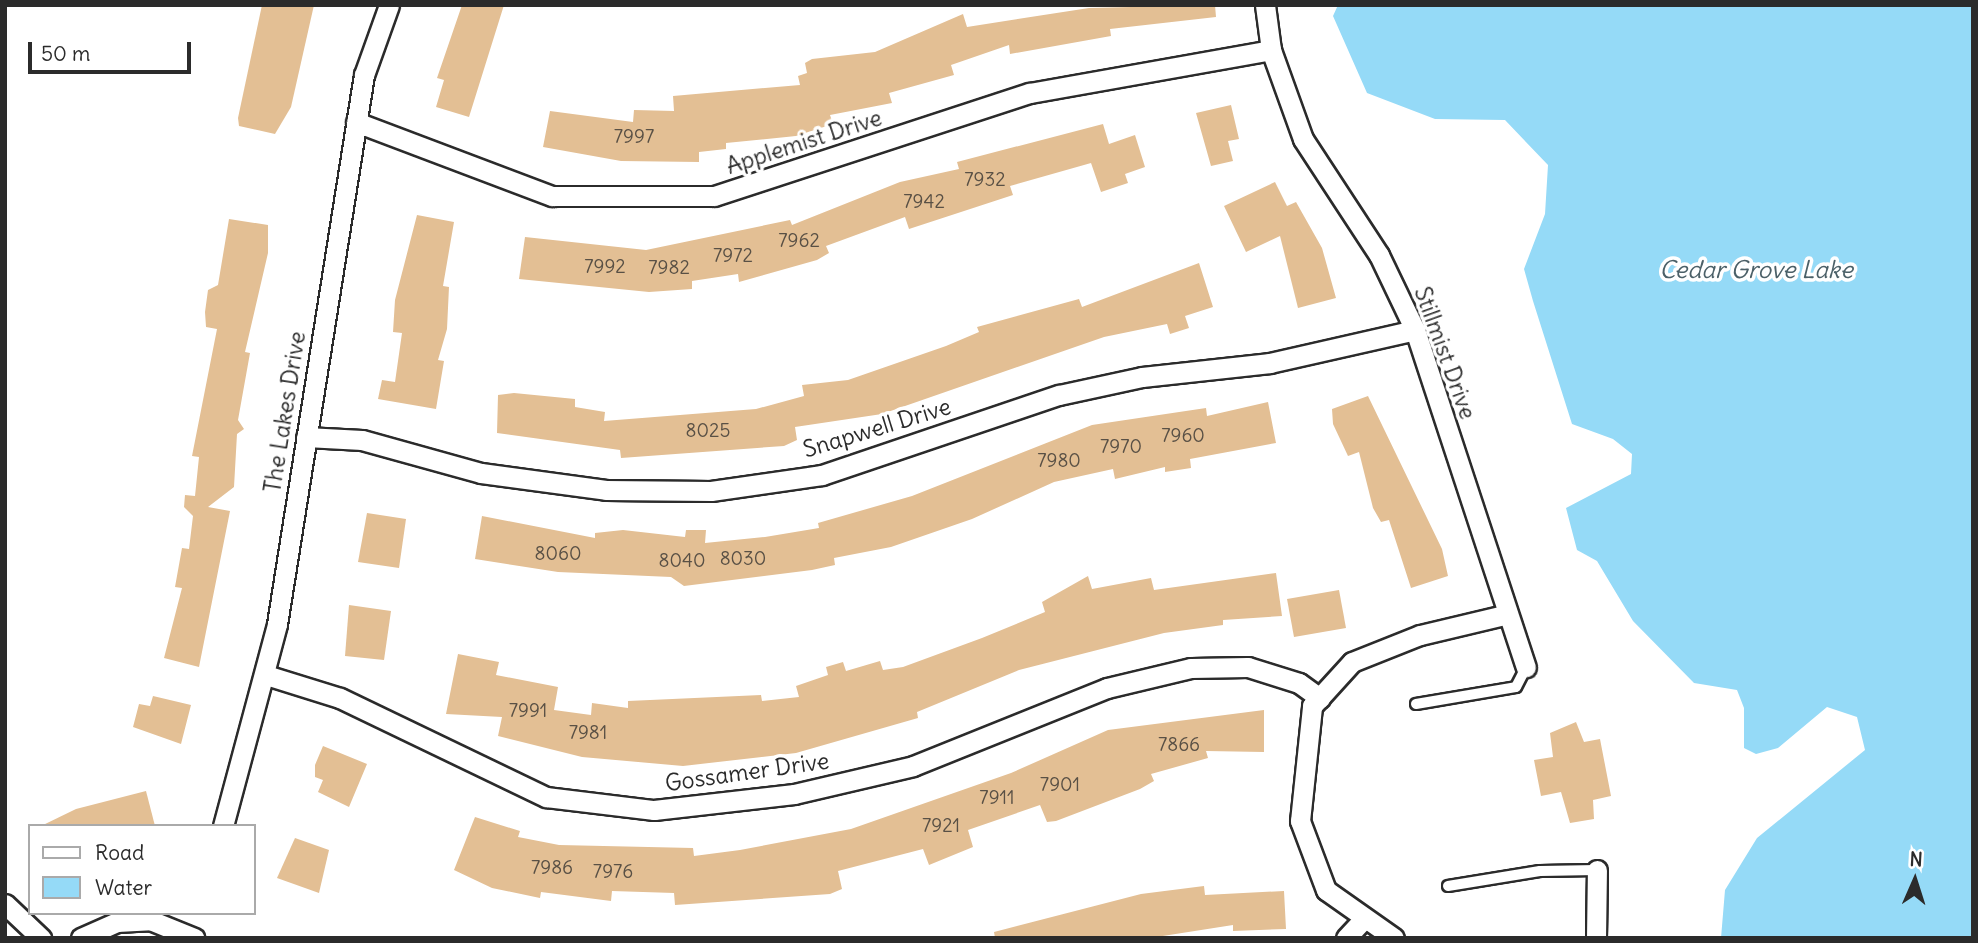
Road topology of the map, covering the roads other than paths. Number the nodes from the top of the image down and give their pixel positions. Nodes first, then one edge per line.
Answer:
1 (389, 5) edge
2 (1265, 5) edge
3 (1271, 50) junction
4 (356, 122) junction
5 (1415, 330) junction
6 (306, 437) junction
7 (1508, 614) junction
8 (1526, 667) joint
9 (266, 675) junction
10 (1320, 698) junction
11 (1416, 704) dead end
12 (224, 824) edge
13 (1597, 870) joint
14 (1448, 886) dead end
15 (5, 904) edge
16 (1363, 920) junction
17 (188, 927) edge
18 (41, 938) edge
19 (81, 938) edge
20 (1346, 938) edge
21 (1394, 938) edge
22 (1596, 938) edge

1 - 4 street, The Lakes Drive
2 - 3 street, Stillmist Drive
3 - 4 street, Applemist Drive
3 - 5 street, Stillmist Drive
4 - 6 street, The Lakes Drive
5 - 6 street, Snapwell Drive
5 - 7 street, Stillmist Drive
6 - 9 street, The Lakes Drive
7 - 8 street, Stillmist Drive
7 - 10 street
8 - 11 lane
9 - 10 street, Gossamer Drive
9 - 12 street, The Lakes Drive
10 - 16 street
13 - 14 lane
13 - 22 street
15 - 18 street
16 - 20 street
16 - 21 street
17 - 19 street

